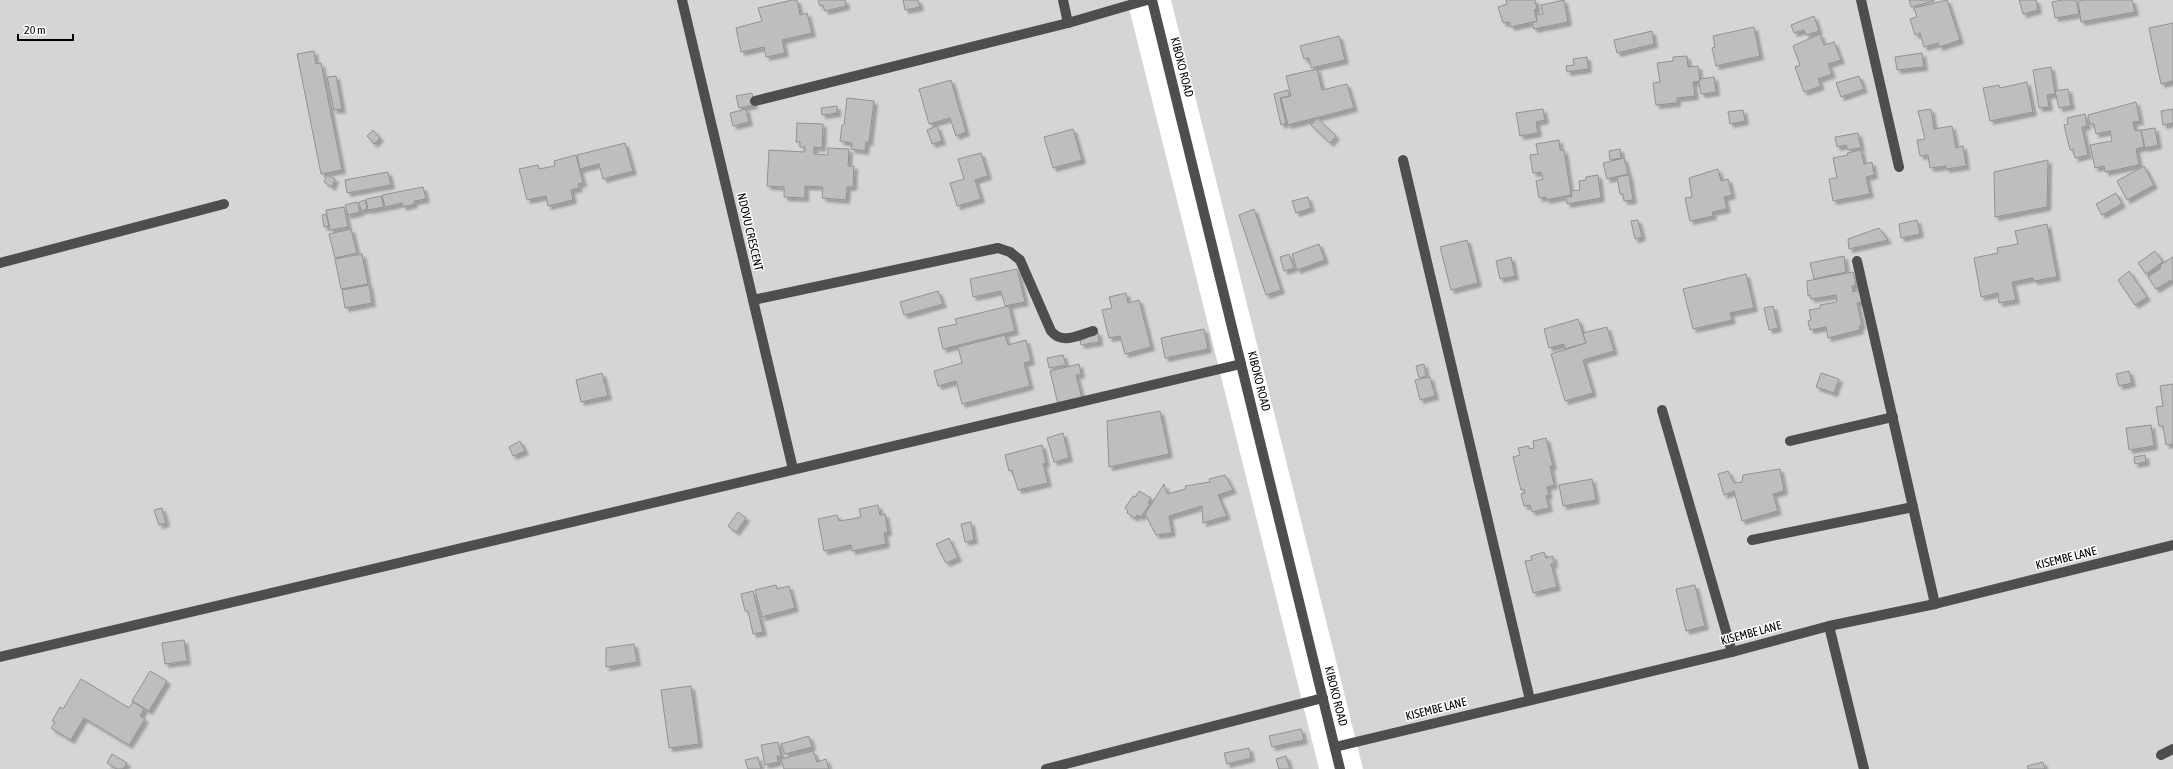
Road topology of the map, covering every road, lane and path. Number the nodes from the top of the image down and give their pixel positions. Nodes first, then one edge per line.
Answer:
1 (682, 0) edge
2 (1063, 0) edge
3 (1147, 0) edge
4 (1152, 0) edge
5 (1861, 0) edge
6 (1068, 23) junction
7 (756, 101) dead end
8 (1403, 160) dead end
9 (1899, 167) dead end
10 (224, 204) dead end
11 (1857, 261) dead end
12 (0, 262) edge
13 (753, 300) junction
14 (1093, 331) dead end
15 (1241, 364) junction
16 (1662, 410) dead end
17 (1893, 417) junction
18 (1790, 441) dead end
19 (793, 469) junction
20 (1913, 507) junction
21 (1752, 540) dead end
22 (2173, 545) edge
23 (1935, 604) junction
24 (1829, 626) junction
25 (1732, 652) junction
26 (0, 657) edge
27 (1323, 698) junction
28 (1530, 700) junction
29 (1335, 747) junction
30 (2173, 749) edge
31 (2161, 755) dead end
32 (1046, 769) edge
33 (1340, 769) edge
34 (1864, 769) edge

1 - 13 street, NDOVU CRESCENT
2 - 6 street
3 - 6 street
4 - 15 street, KIBOKO ROAD
5 - 9 street
6 - 7 street
8 - 28 street
10 - 12 street
11 - 17 street
13 - 14 street
13 - 19 street, NDOVU CRESCENT
15 - 19 street
15 - 27 street, KIBOKO ROAD
16 - 25 street
17 - 18 street
17 - 20 street
19 - 26 street
20 - 21 street
20 - 23 street
22 - 23 street, KISEMBE LANE
23 - 24 street, KISEMBE LANE
24 - 25 street, KISEMBE LANE
24 - 34 street
25 - 28 street, KISEMBE LANE
27 - 29 street, KIBOKO ROAD
27 - 32 street
28 - 29 street, KISEMBE LANE
29 - 33 street, KIBOKO ROAD
30 - 31 street

